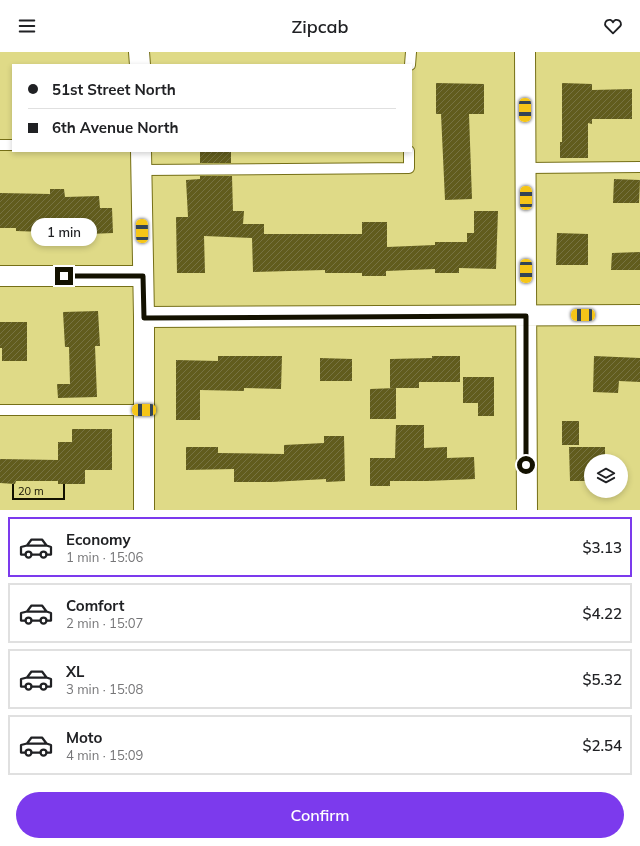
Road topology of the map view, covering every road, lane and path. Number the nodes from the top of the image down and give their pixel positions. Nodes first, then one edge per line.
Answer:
1 (139, 52) edge
2 (411, 52) edge
3 (525, 52) edge
4 (140, 64) edge
5 (410, 64) edge
6 (0, 145) edge
7 (12, 145) edge
8 (409, 152) edge
9 (141, 161) edge
10 (640, 167) edge
11 (525, 168) junction
12 (0, 276) edge
13 (143, 276) junction
14 (640, 315) edge
15 (526, 316) junction
16 (144, 318) junction
17 (0, 410) edge
18 (144, 410) junction
19 (144, 510) edge
20 (527, 510) edge

1 - 4 street
2 - 5 lane
3 - 11 street
6 - 7 lane
8 - 9 lane
9 - 13 street
10 - 11 lane
11 - 15 street
12 - 13 street
13 - 16 street
14 - 15 street
15 - 16 street
15 - 20 street
16 - 18 street
17 - 18 lane
18 - 19 street

